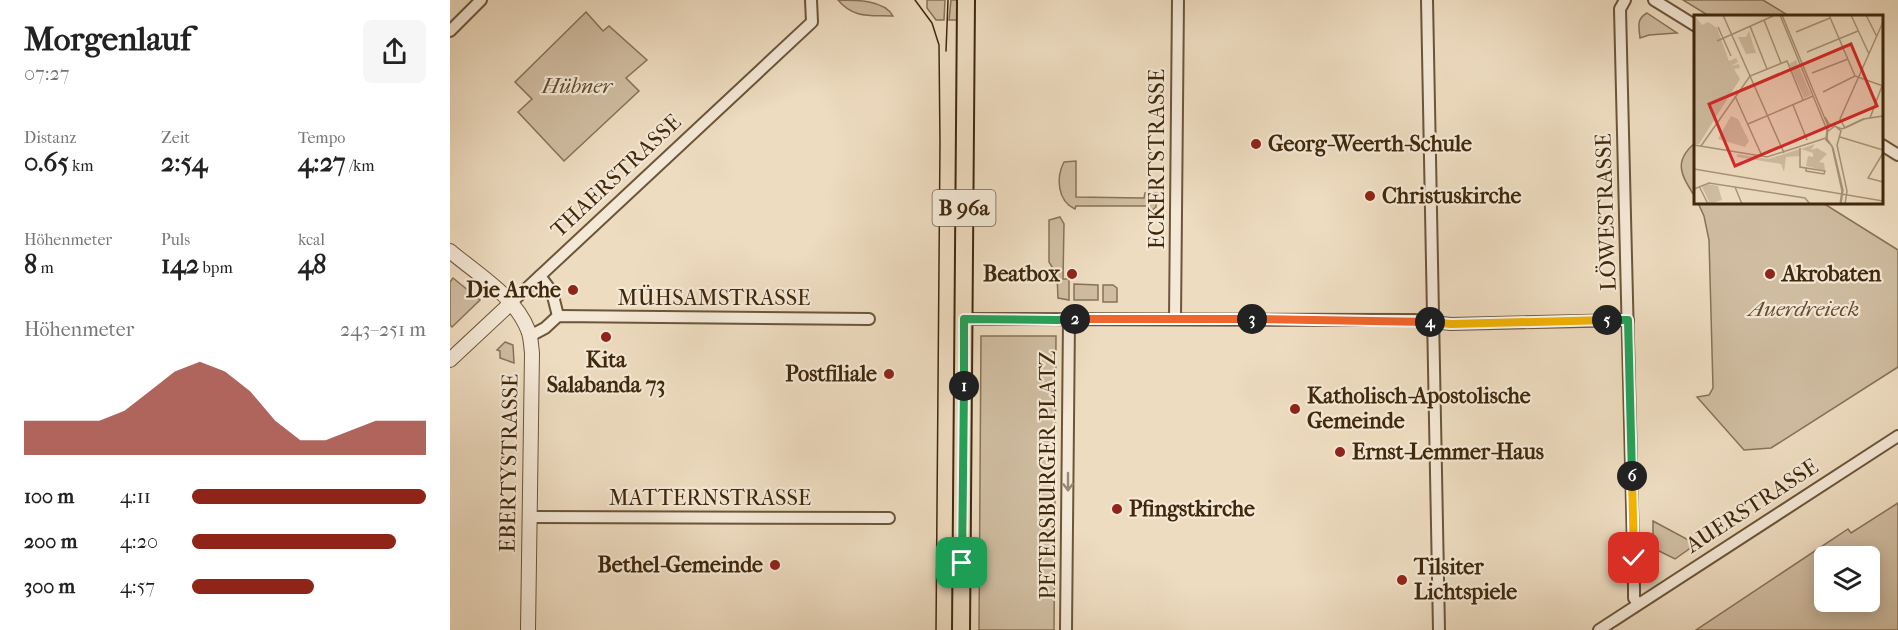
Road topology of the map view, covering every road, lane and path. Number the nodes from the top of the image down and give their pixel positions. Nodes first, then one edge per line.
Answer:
1 (481, 0) edge
2 (811, 0) edge
3 (966, 0) edge
4 (1178, 0) edge
5 (1428, 0) edge
6 (1624, 0) edge
7 (1654, 0) edge
8 (1694, 25) edge
9 (450, 31) edge
10 (1883, 146) edge
11 (1898, 155) edge
12 (450, 251) edge
13 (540, 276) junction
14 (512, 302) junction
15 (558, 316) junction
16 (869, 319) dead end
17 (964, 319) junction
18 (1069, 319) junction
19 (1175, 319) junction
20 (1628, 320) junction
21 (1432, 322) junction
22 (530, 336) junction
23 (450, 360) edge
24 (1898, 436) edge
25 (530, 517) junction
26 (889, 518) dead end
27 (1638, 604) junction
28 (528, 630) edge
29 (962, 630) edge
30 (1066, 630) edge
31 (1439, 630) edge
32 (1599, 630) edge

1 - 9 street
2 - 13 street, THAERSTRASSE
3 - 17 main road, B 96a
4 - 19 street, ECKERTSTRASSE
5 - 21 street
6 - 20 street, LÖWESTRASSE
7 - 8 street
10 - 11 street
12 - 14 street
13 - 14 street, THAERSTRASSE
13 - 15 street
14 - 22 street, EBERTYSTRASSE
14 - 23 street, THAERSTRASSE
15 - 16 street, MÜHSAMSTRASSE
15 - 22 street
17 - 18 street
17 - 29 main road, B 96a
18 - 19 street
18 -> 30 street, PETERSBURGER PLATZ
19 - 21 street
20 - 21 street
20 - 27 street, LÖWESTRASSE
21 - 31 street
22 - 25 street, EBERTYSTRASSE
24 - 27 street, AUERSTRASSE
25 - 26 street, MATTERNSTRASSE
25 - 28 street, EBERTYSTRASSE
27 - 32 street, AUERSTRASSE

